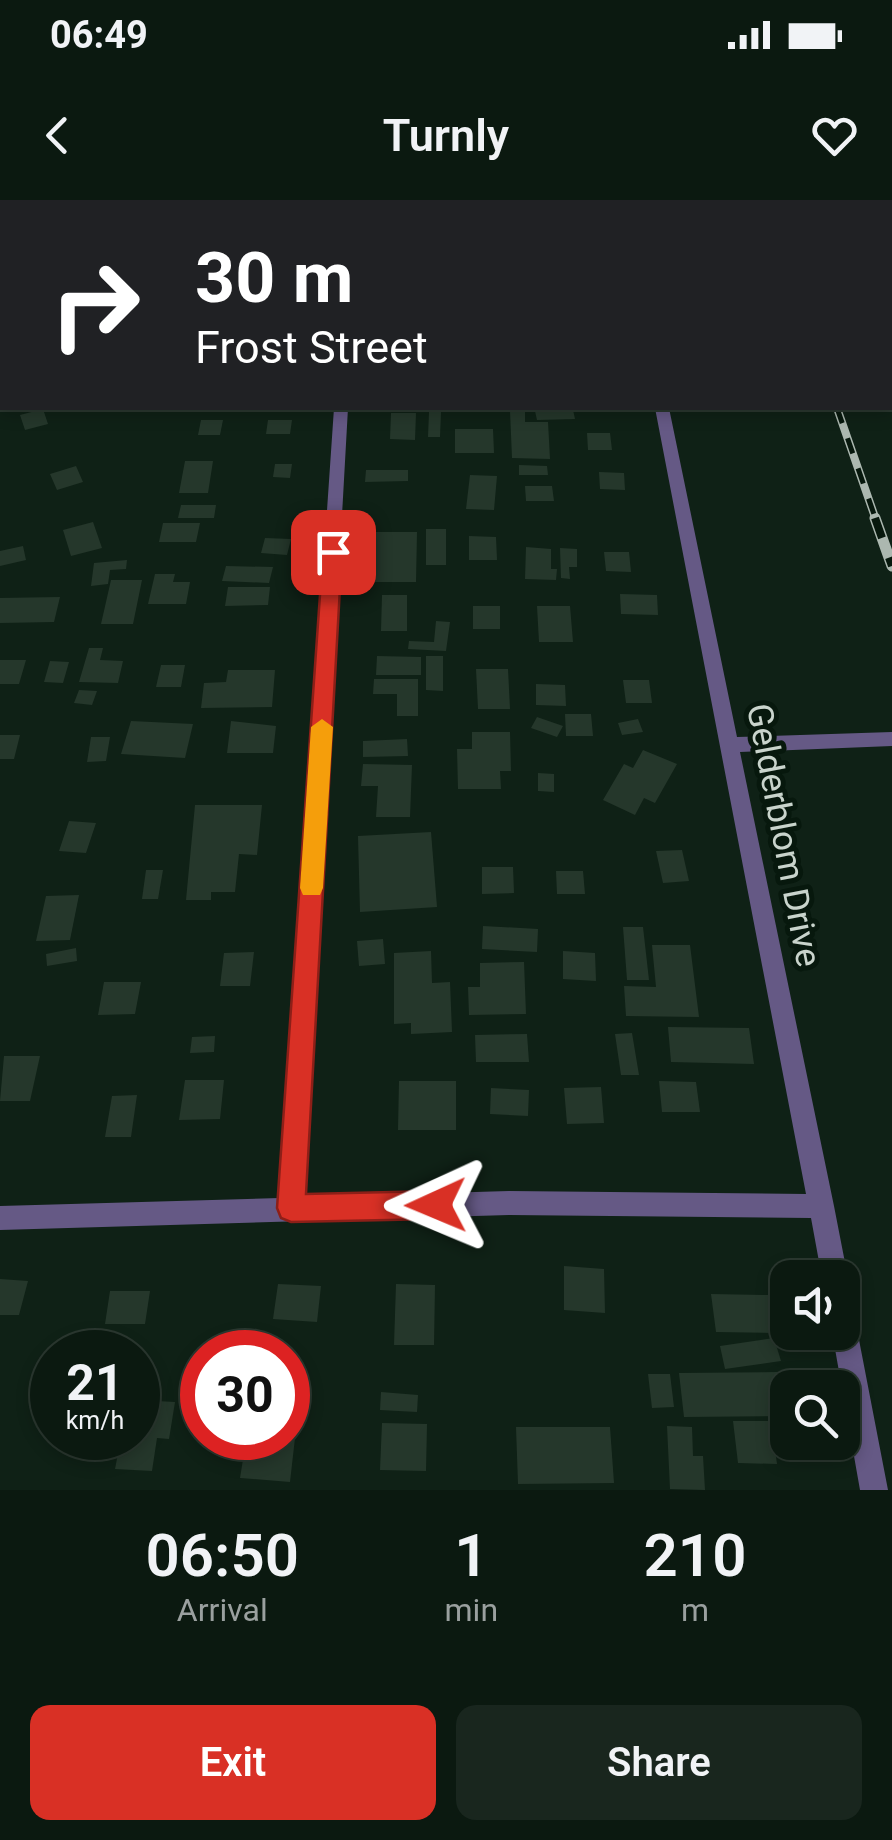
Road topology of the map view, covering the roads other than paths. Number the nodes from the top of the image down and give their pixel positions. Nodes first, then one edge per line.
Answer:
1 (342, 410) edge
2 (662, 410) edge
3 (892, 739) edge
4 (731, 745) junction
5 (822, 1206) junction
6 (291, 1208) junction
7 (0, 1218) edge
8 (832, 1260) edge
9 (848, 1350) edge
10 (874, 1490) edge

1 - 6 street
2 - 4 street, Gelderblom Drive
3 - 4 street
4 - 5 street, Gelderblom Drive
5 - 6 street
5 - 8 street, Gelderblom Drive
6 - 7 street
9 - 10 street

